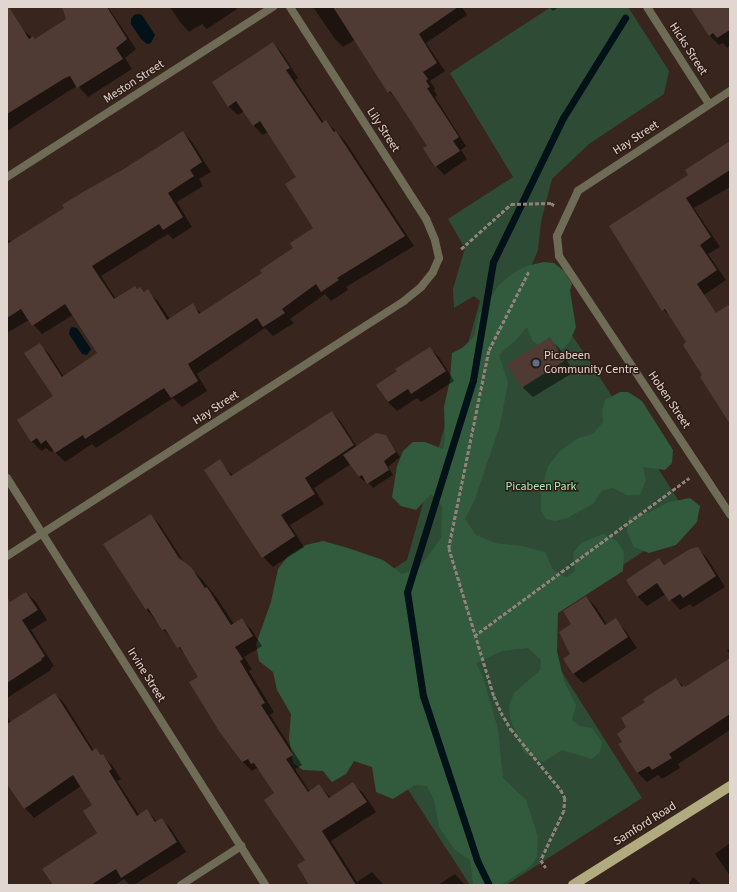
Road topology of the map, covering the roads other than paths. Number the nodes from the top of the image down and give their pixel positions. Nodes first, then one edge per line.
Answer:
1 (273, 7) edge
2 (290, 7) edge
3 (647, 7) edge
4 (730, 91) edge
5 (709, 104) junction
6 (7, 177) edge
7 (566, 214) joint
8 (433, 272) joint
9 (7, 478) edge
10 (730, 514) edge
11 (43, 533) junction
12 (7, 556) edge
13 (730, 786) edge
14 (241, 846) junction
15 (181, 885) edge
16 (265, 885) edge
17 (574, 885) edge

1 - 6 street, Meston Street
2 - 8 street, Lily Street
3 - 5 street, Hicks Street
4 - 5 street, Hay Street
5 - 7 street, Hay Street
7 - 10 street, Hoben Street
8 - 11 street, Hay Street
9 - 11 street, Irvine Street
11 - 12 street, Hay Street
11 - 14 street, Irvine Street
13 - 17 main road, Samford Road
14 - 15 street
14 - 16 street, Irvine Street

